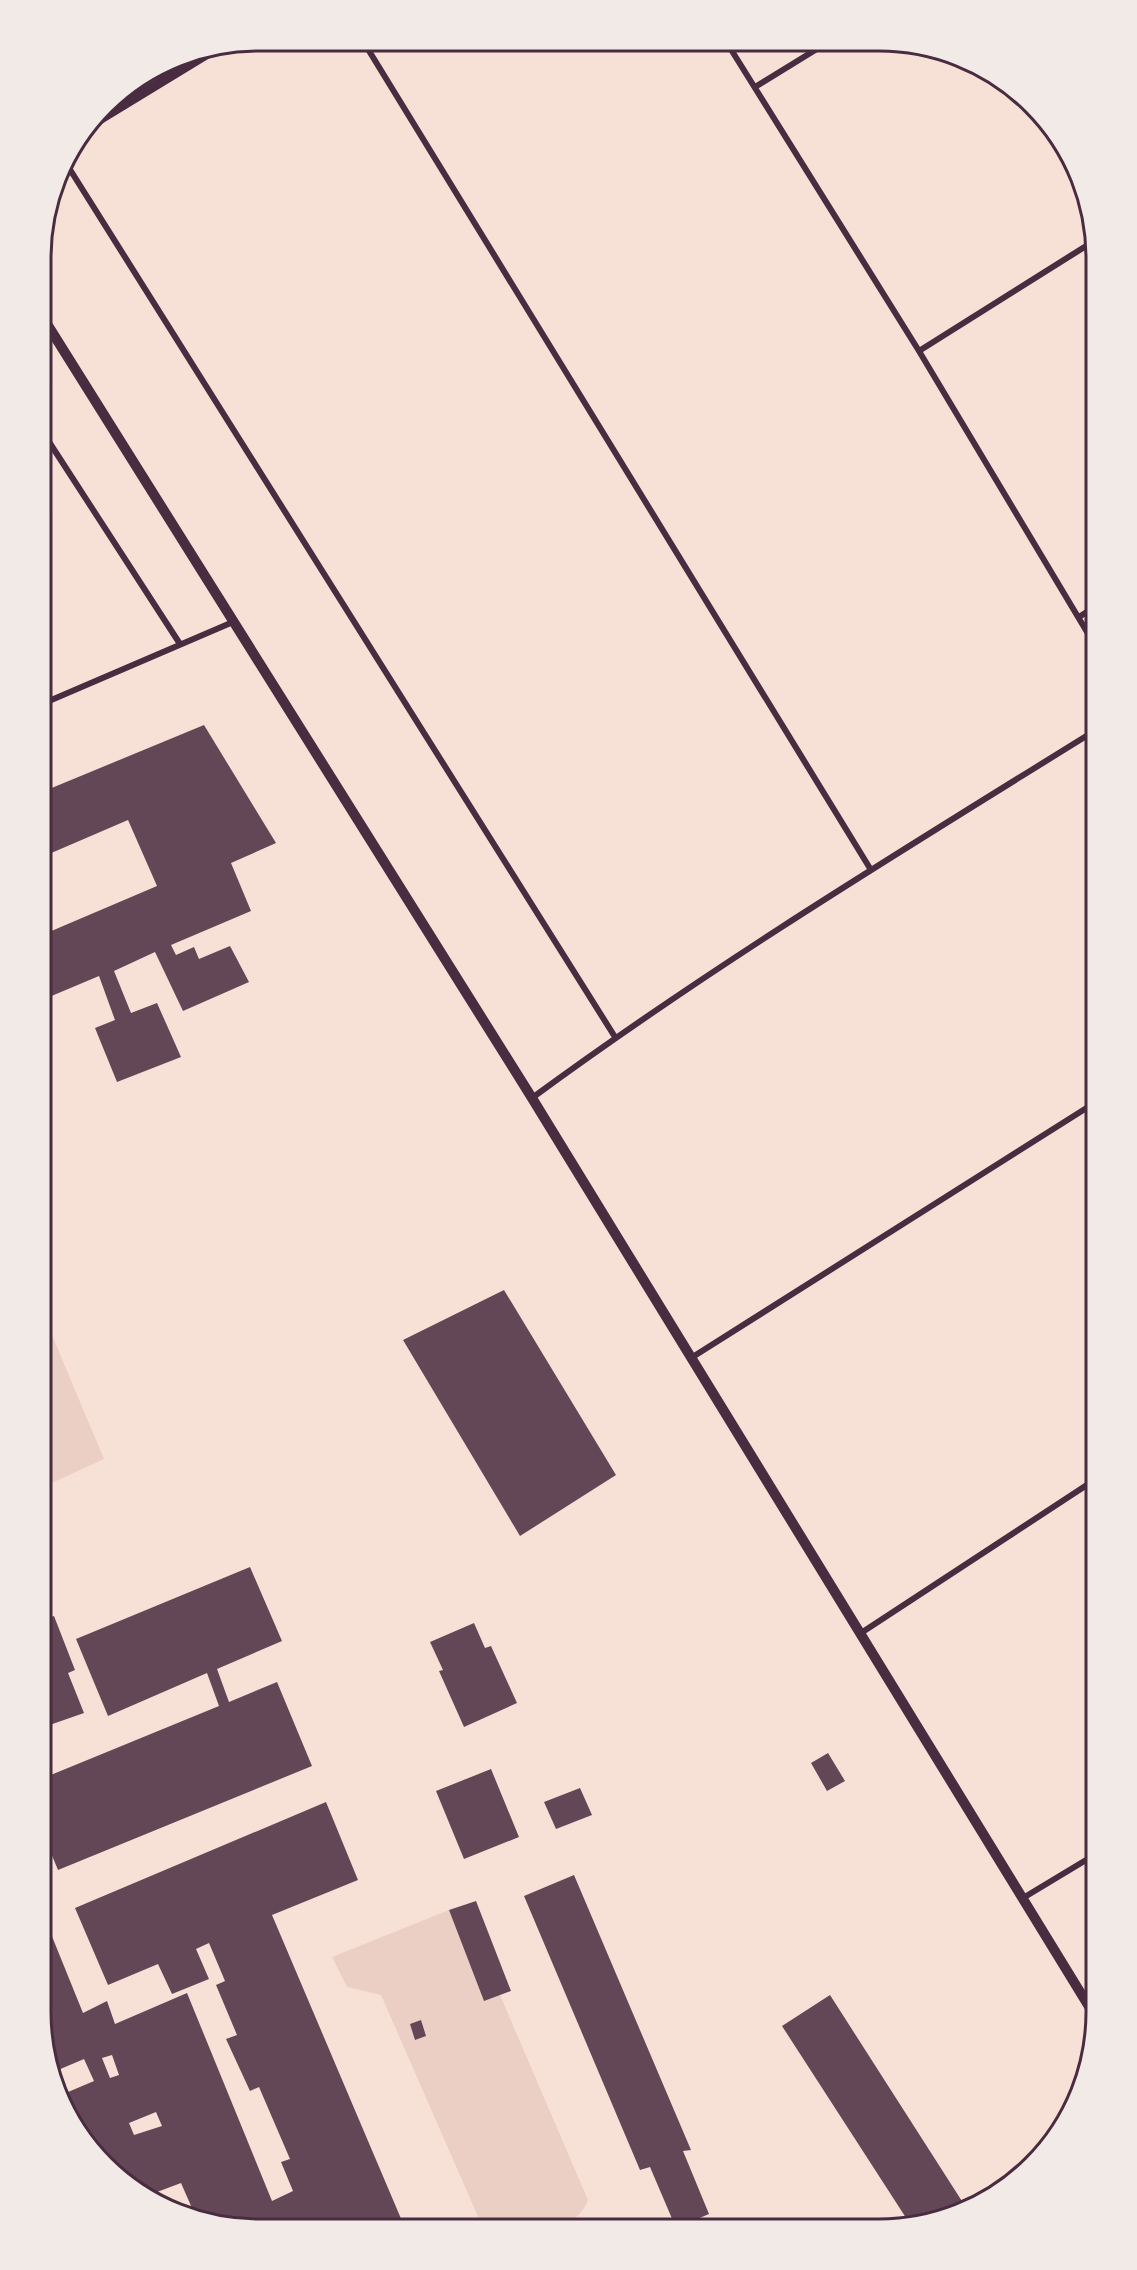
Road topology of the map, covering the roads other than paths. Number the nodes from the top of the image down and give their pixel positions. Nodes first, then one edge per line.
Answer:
1 (369, 51) edge
2 (732, 51) edge
3 (814, 51) edge
4 (196, 60) edge
5 (755, 87) junction
6 (112, 112) edge
7 (70, 170) edge
8 (1086, 246) edge
9 (51, 330) edge
10 (919, 351) junction
11 (51, 445) edge
12 (1086, 612) edge
13 (1079, 617) junction
14 (233, 622) junction
15 (1086, 629) edge
16 (180, 644) junction
17 (51, 700) edge
18 (1086, 736) edge
19 (871, 870) junction
20 (615, 1037) junction
21 (532, 1098) junction
22 (1086, 1108) edge
23 (691, 1358) junction
24 (1086, 1486) edge
25 (861, 1633) junction
26 (1086, 1860) edge
27 (1023, 1898) junction
28 (1086, 2002) edge

1 - 19 street
2 - 5 street
3 - 5 street
4 - 6 street
5 - 10 street
7 - 20 street
8 - 10 street
9 - 14 street
10 - 13 street
11 - 16 street
12 - 13 street
13 - 15 street
14 - 16 street
14 - 21 street
16 - 17 street
18 - 19 street
19 - 20 street
20 - 21 street
21 - 23 street
22 - 23 street
23 - 25 street
24 - 25 street
25 - 27 street
26 - 27 street
27 - 28 street

